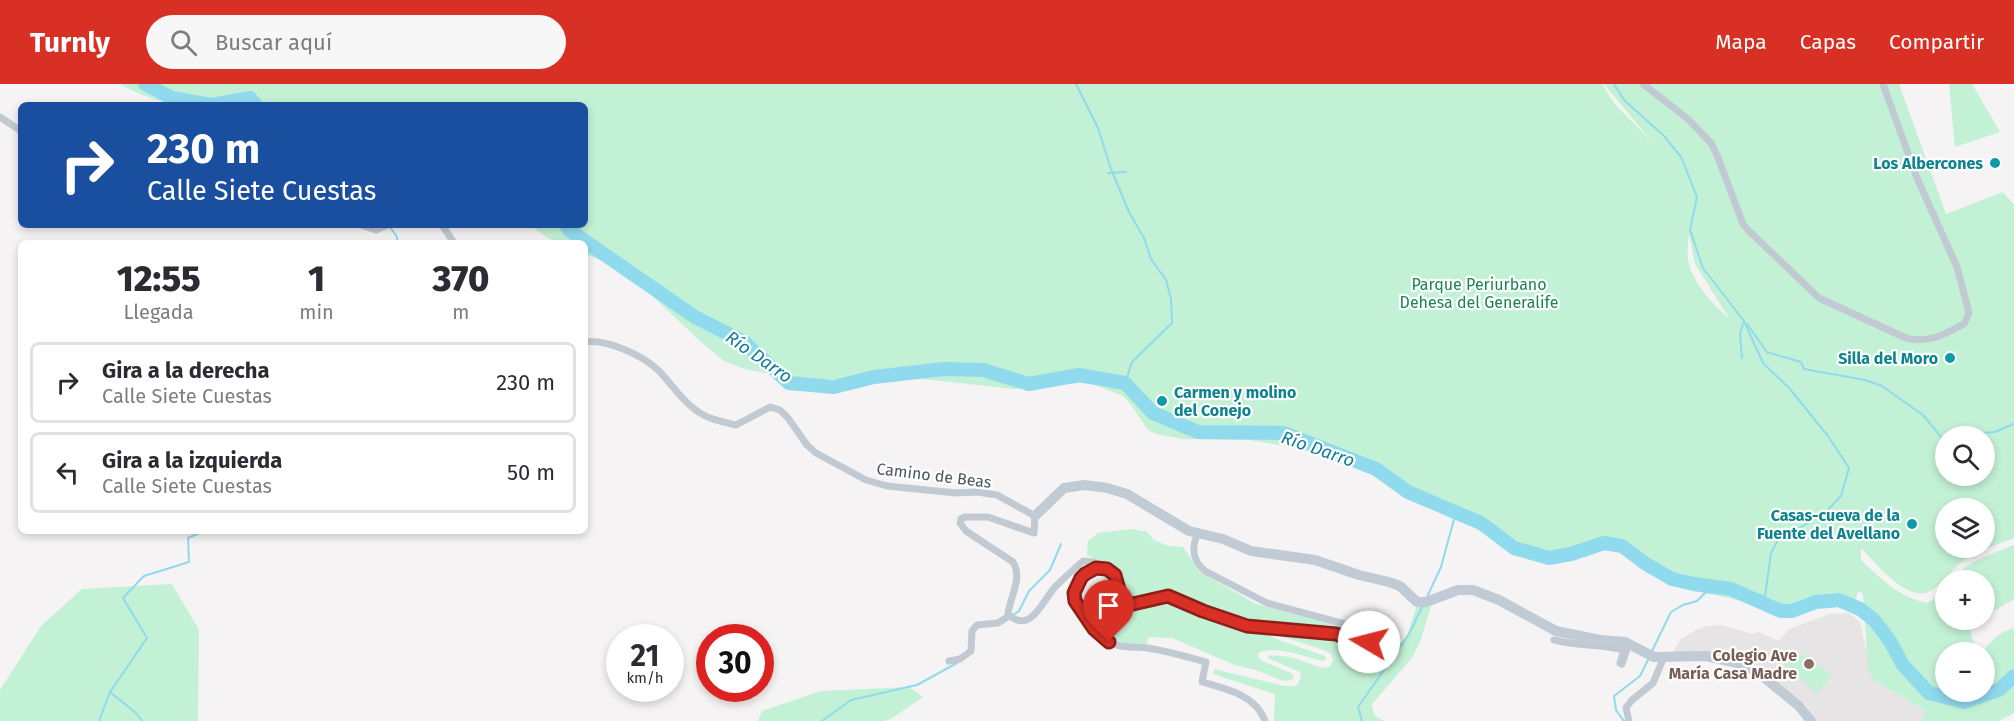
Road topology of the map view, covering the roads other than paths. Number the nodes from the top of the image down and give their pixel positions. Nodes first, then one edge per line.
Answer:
1 (1642, 84) edge
2 (1883, 84) edge
3 (0, 117) edge
4 (18, 129) edge
5 (367, 228) edge
6 (382, 228) edge
7 (588, 342) edge
8 (1035, 516) junction
9 (1198, 533) junction
10 (1100, 568) junction
11 (1009, 616) junction
12 (1554, 640) dead end
13 (1629, 643) junction
14 (1659, 657) junction
15 (949, 660) dead end
16 (1265, 721) edge
17 (1629, 721) edge
18 (1811, 721) edge

1 - 2 street
3 - 4 street
5 - 6 street
7 - 8 street, Camino de Beas
8 - 9 street
8 - 11 street
9 - 10 street
9 - 13 street
10 - 11 street
10 - 16 street
11 - 15 street
12 - 13 street
13 - 14 street
14 - 17 street
14 - 18 street

